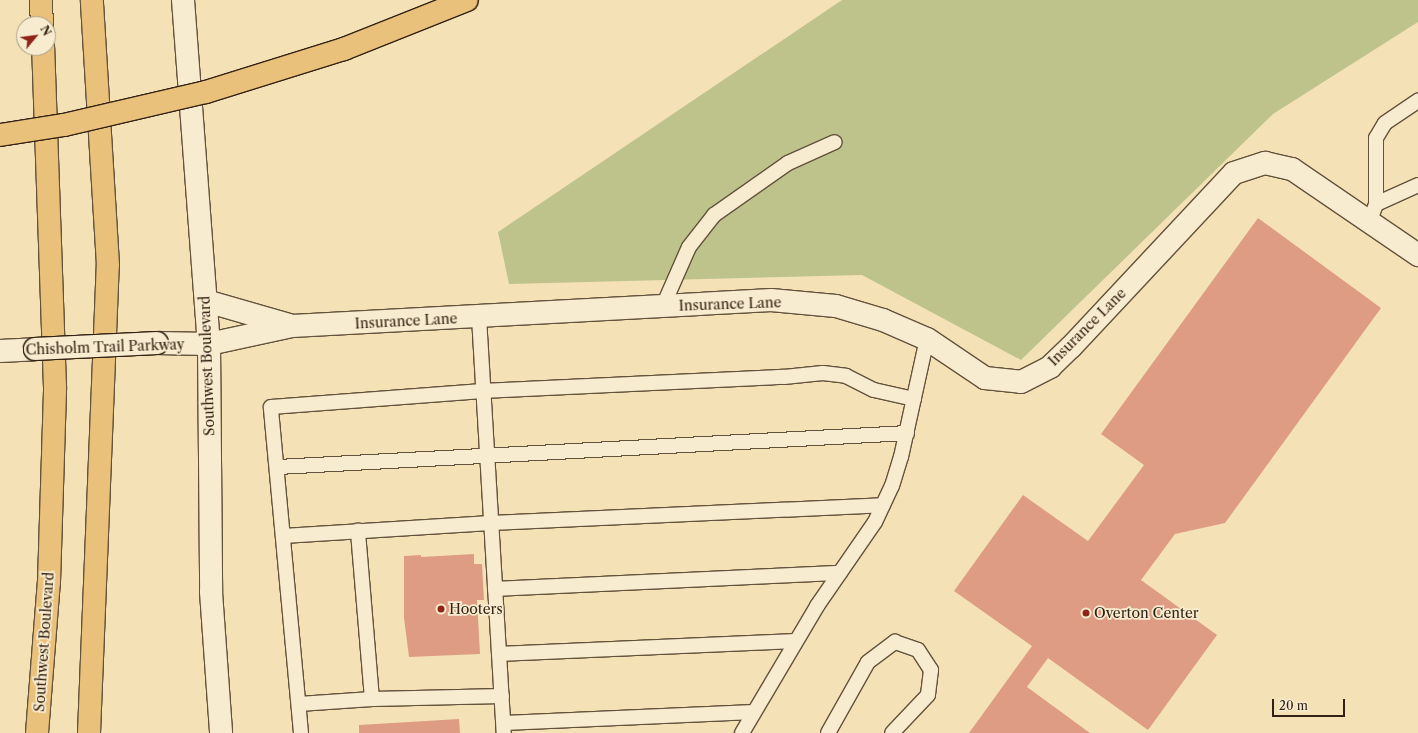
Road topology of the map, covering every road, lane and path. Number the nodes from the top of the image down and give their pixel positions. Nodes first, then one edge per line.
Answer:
1 (41, 0) edge
2 (92, 0) edge
3 (183, 0) edge
4 (466, 0) edge
5 (42, 16) edge
6 (43, 56) edge
7 (1418, 101) edge
8 (0, 134) edge
9 (835, 142) dead end
10 (1418, 185) edge
11 (1373, 212) junction
12 (1418, 255) edge
13 (206, 301) junction
14 (663, 306) junction
15 (479, 317) junction
16 (292, 326) junction
17 (927, 339) junction
18 (209, 344) junction
19 (5, 350) edge
20 (482, 391) junction
21 (914, 399) junction
22 (906, 433) junction
23 (486, 455) junction
24 (278, 467) junction
25 (883, 505) junction
26 (491, 523) junction
27 (358, 531) junction
28 (283, 536) junction
29 (840, 572) junction
30 (495, 589) junction
31 (795, 641) junction
32 (499, 654) junction
33 (502, 696) junction
34 (372, 699) junction
35 (299, 704) junction
36 (754, 712) junction
37 (504, 728) edge
38 (37, 733) edge
39 (89, 733) edge
40 (220, 733) edge
41 (301, 733) edge
42 (742, 733) edge
43 (828, 733) edge
44 (892, 733) edge

1 - 5 highway
2 - 39 highway
3 - 13 street, Southwest Boulevard
4 - 8 highway, bridge
6 - 38 highway, Southwest Boulevard
7 - 11 lane
9 - 14 lane
10 - 11 lane
11 - 12 street, Insurance Lane
11 - 17 street, Insurance Lane
13 - 16 street, Insurance Lane
13 - 18 street, Southwest Boulevard
14 - 15 street, Insurance Lane
14 - 17 street, Insurance Lane
15 - 16 street, Insurance Lane
15 - 20 lane
16 - 18 street, Insurance Lane
17 - 21 lane
18 - 19 street, Chisholm Trail Parkway, bridge
18 - 40 street, Southwest Boulevard
20 - 21 lane
20 - 23 lane
20 - 24 lane
21 - 22 lane
22 - 23 lane
22 - 25 lane
23 - 24 lane
23 - 26 lane
24 - 28 lane
25 - 26 lane
25 - 29 lane
26 - 27 lane
26 - 30 lane
27 - 28 lane
27 - 34 lane
28 - 35 lane
29 - 30 lane
29 - 31 lane
30 - 32 lane
31 - 32 lane
31 - 36 lane
32 - 33 lane
33 - 34 lane
33 - 37 lane
34 - 35 lane
35 - 41 lane
36 - 37 lane
36 - 42 lane
43 - 44 lane

